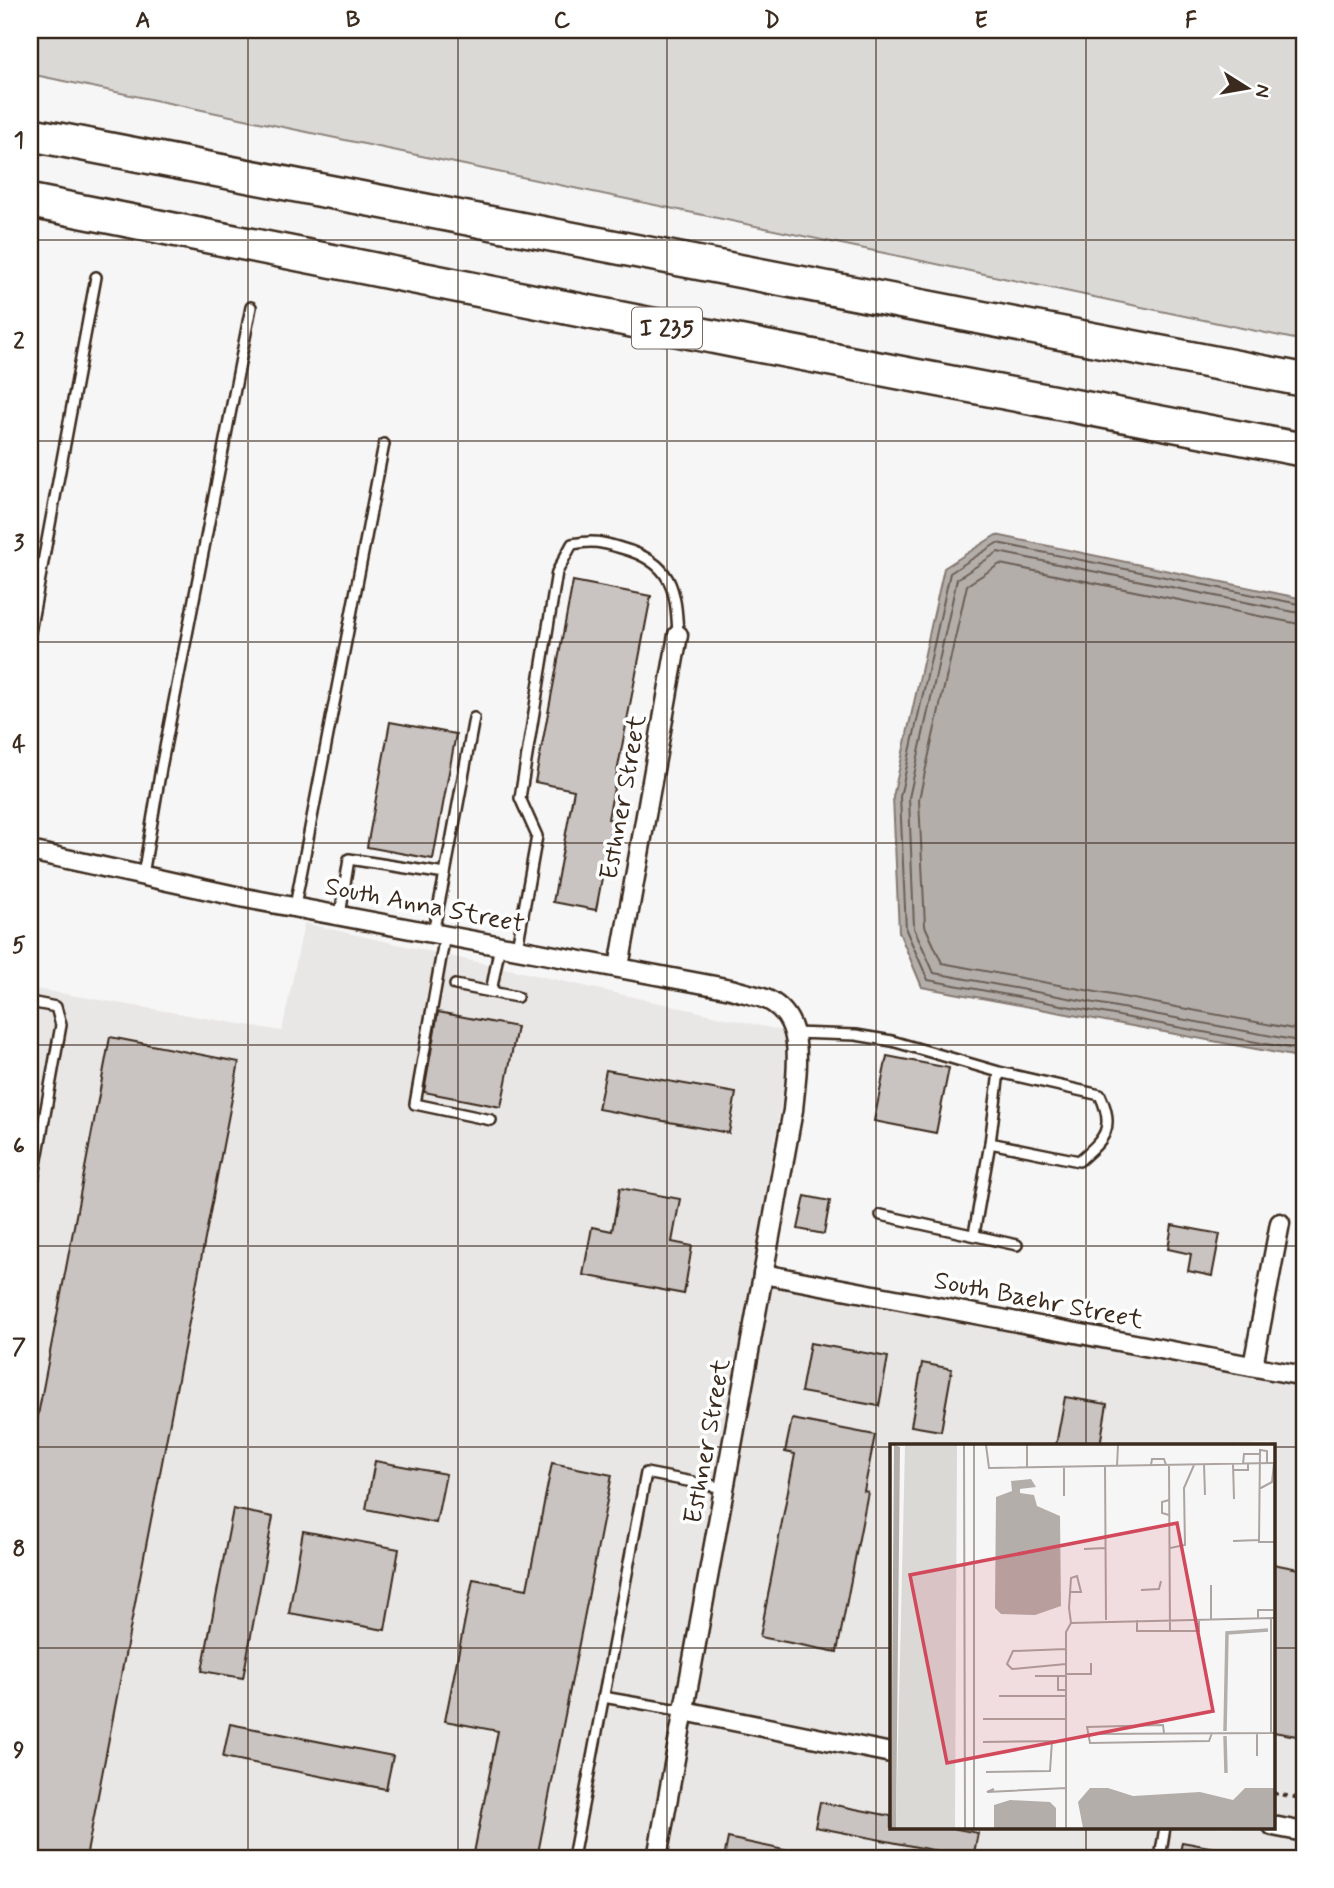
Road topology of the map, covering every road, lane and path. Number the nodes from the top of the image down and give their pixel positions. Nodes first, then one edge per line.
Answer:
1 (30, 134) edge
2 (30, 201) edge
3 (96, 276) dead end
4 (251, 307) dead end
5 (1304, 380) edge
6 (384, 444) dead end
7 (1304, 450) edge
8 (30, 632) edge
9 (678, 635) joint
10 (474, 718) dead end
11 (30, 851) edge
12 (445, 874) junction
13 (143, 876) junction
14 (295, 906) junction
15 (340, 915) junction
16 (439, 934) junction
17 (508, 946) junction
18 (619, 967) junction
19 (455, 985) dead end
20 (491, 992) junction
21 (517, 997) dead end
22 (30, 1002) edge
23 (793, 1033) junction
24 (999, 1072) junction
25 (491, 1120) dead end
26 (990, 1143) junction
27 (30, 1198) edge
28 (881, 1215) dead end
29 (1280, 1223) dead end
30 (974, 1234) junction
31 (1017, 1245) dead end
32 (763, 1274) junction
33 (1253, 1366) junction
34 (1304, 1376) edge
35 (724, 1488) junction
36 (603, 1697) junction
37 (684, 1711) junction
38 (890, 1753) edge
39 (1274, 1793) edge
40 (1304, 1799) edge
41 (1274, 1826) edge
42 (1165, 1828) edge
43 (1304, 1832) edge
44 (573, 1858) edge
45 (657, 1858) edge
46 (1160, 1858) edge

1 - 5 highway
2 - 7 highway, I 235
3 - 8 lane
4 - 13 lane
6 - 14 lane
9 - 17 lane
9 - 18 street, Esthner Street
10 - 12 lane
11 - 13 street, South Anna Street
12 - 15 lane
12 - 16 lane
13 - 14 street, South Anna Street
14 - 15 street, South Anna Street
15 - 16 street, South Anna Street
16 - 17 street, South Anna Street
16 - 25 lane
17 - 18 street, South Anna Street
17 - 20 lane
18 - 23 street, South Anna Street
19 - 20 lane
20 - 21 lane
22 - 27 lane
23 - 24 lane
23 - 32 street, Esthner Street
24 - 26 lane
24 - 26 lane
26 - 30 lane
28 - 30 lane
29 - 33 street
30 - 31 lane
32 - 33 street, South Baehr Street
32 - 35 street, Esthner Street
33 - 34 street, South Baehr Street
35 - 36 lane
35 - 37 street, Esthner Street
36 - 37 lane
36 - 44 lane
37 - 38 street
37 - 45 street, Esthner Street
39 - 40 path
41 - 43 street
42 - 46 lane

